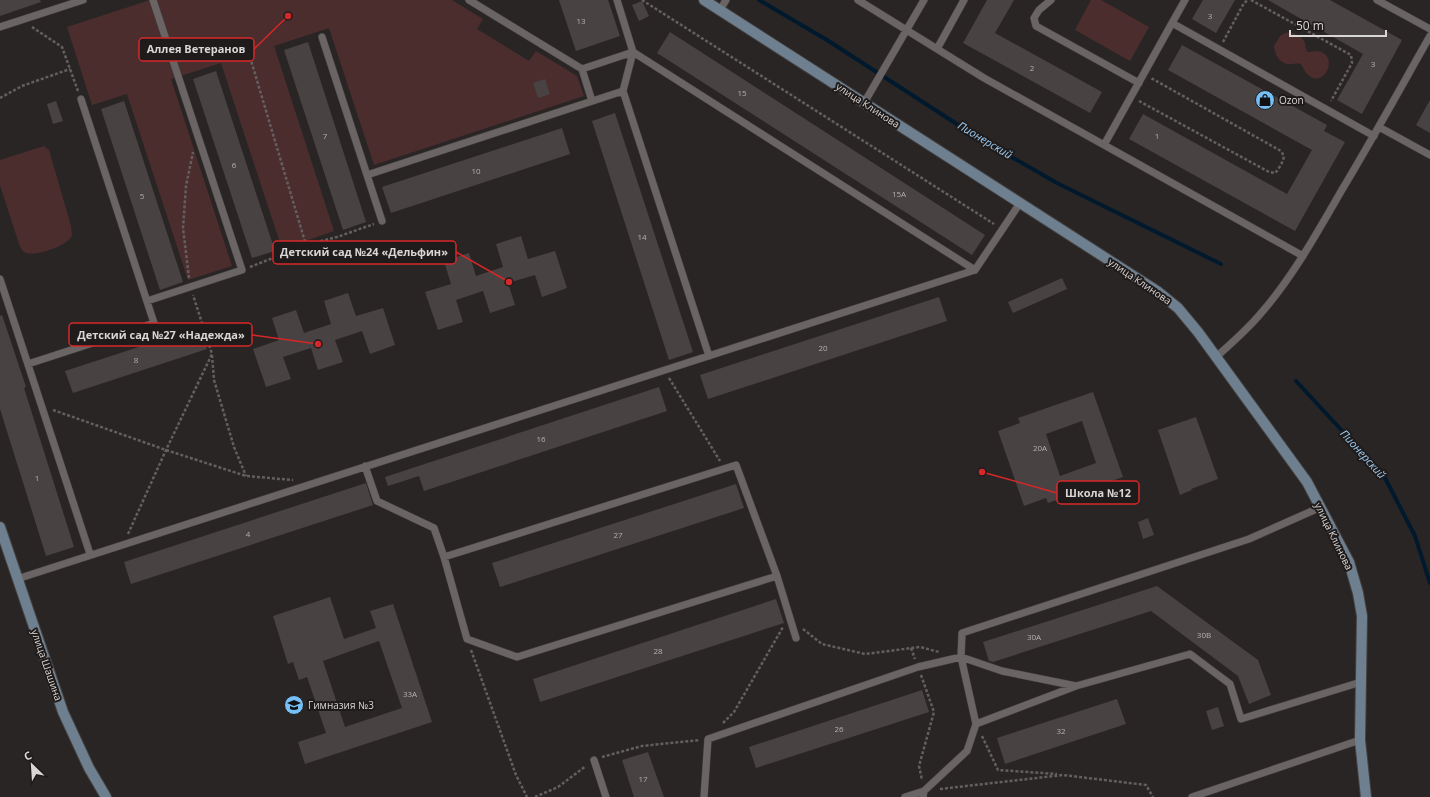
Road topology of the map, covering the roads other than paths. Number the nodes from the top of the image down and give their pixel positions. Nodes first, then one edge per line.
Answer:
1 (83, 0) edge
2 (153, 0) edge
3 (469, 0) edge
4 (617, 0) edge
5 (704, 0) edge
6 (726, 0) edge
7 (858, 0) edge
8 (924, 0) edge
9 (964, 0) edge
10 (1051, 0) edge
11 (1185, 0) edge
12 (1377, 0) edge
13 (720, 10) junction
14 (1172, 23) junction
15 (0, 27) edge
16 (1430, 29) edge
17 (906, 30) junction
18 (1430, 36) edge
19 (322, 37) dead end
20 (937, 49) junction
21 (633, 52) junction
22 (582, 69) junction
23 (1139, 83) junction
24 (623, 91) junction
25 (81, 99) road end
26 (592, 101) junction
27 (864, 103) junction
28 (1379, 127) junction
29 (1374, 136) junction
30 (1104, 145) junction
31 (1430, 155) edge
32 (367, 175) junction
33 (1020, 203) junction
34 (382, 221) road end
35 (1302, 256) junction
36 (975, 270) junction
37 (0, 279) edge
38 (147, 301) junction
39 (710, 356) junction
40 (1216, 357) junction
41 (28, 364) junction
42 (365, 466) junction
43 (1321, 507) junction
44 (0, 527) edge
45 (90, 554) junction
46 (444, 556) junction
47 (777, 576) junction
48 (17, 578) junction
49 (796, 638) dead end
50 (961, 657) junction
51 (1361, 682) junction
52 (1076, 686) junction
53 (976, 724) junction
54 (1360, 740) junction
55 (594, 760) road end
56 (924, 794) edge
57 (106, 797) edge
58 (606, 797) edge
59 (704, 797) edge
60 (904, 797) edge
61 (1192, 797) edge
62 (1366, 797) edge

1 - 15 lane
2 - 38 lane
3 - 22 lane
4 - 21 lane
5 - 13 street, улица Клинова
6 - 13 lane
7 - 17 lane
8 - 17 lane
9 - 20 lane
10 - 23 lane
11 - 14 lane
12 - 16 lane
13 - 27 street, улица Клинова
14 - 23 lane
14 - 29 lane
17 - 20 lane
17 - 27 lane
18 - 28 lane
19 - 32 lane
20 - 30 lane
21 - 22 lane
21 - 24 lane
21 - 36 lane
22 - 26 lane
23 - 30 lane
24 - 26 lane
24 - 39 lane
25 - 38 lane
26 - 32 lane
27 - 33 street, улица Клинова
28 - 29 lane
28 - 31 lane
29 - 35 lane
30 - 35 lane
32 - 34 lane
33 - 36 lane
33 - 40 street, улица Клинова
35 - 40 lane
36 - 39 lane
37 - 41 lane
38 - 41 lane
39 - 42 lane
40 - 43 street, улица Клинова
41 - 45 lane
42 - 45 lane
42 - 46 lane
43 - 50 lane
43 - 51 street, улица Клинова
44 - 48 street, улица Шашина
45 - 48 lane
46 - 47 lane
46 - 47 lane
47 - 49 lane
48 - 57 street, улица Шашина
50 - 52 lane
50 - 53 lane
50 - 59 lane
51 - 52 lane
51 - 54 street, улица Клинова
52 - 53 lane
53 - 56 lane
54 - 61 lane
54 - 62 street, улица Клинова
55 - 58 lane
56 - 60 lane

